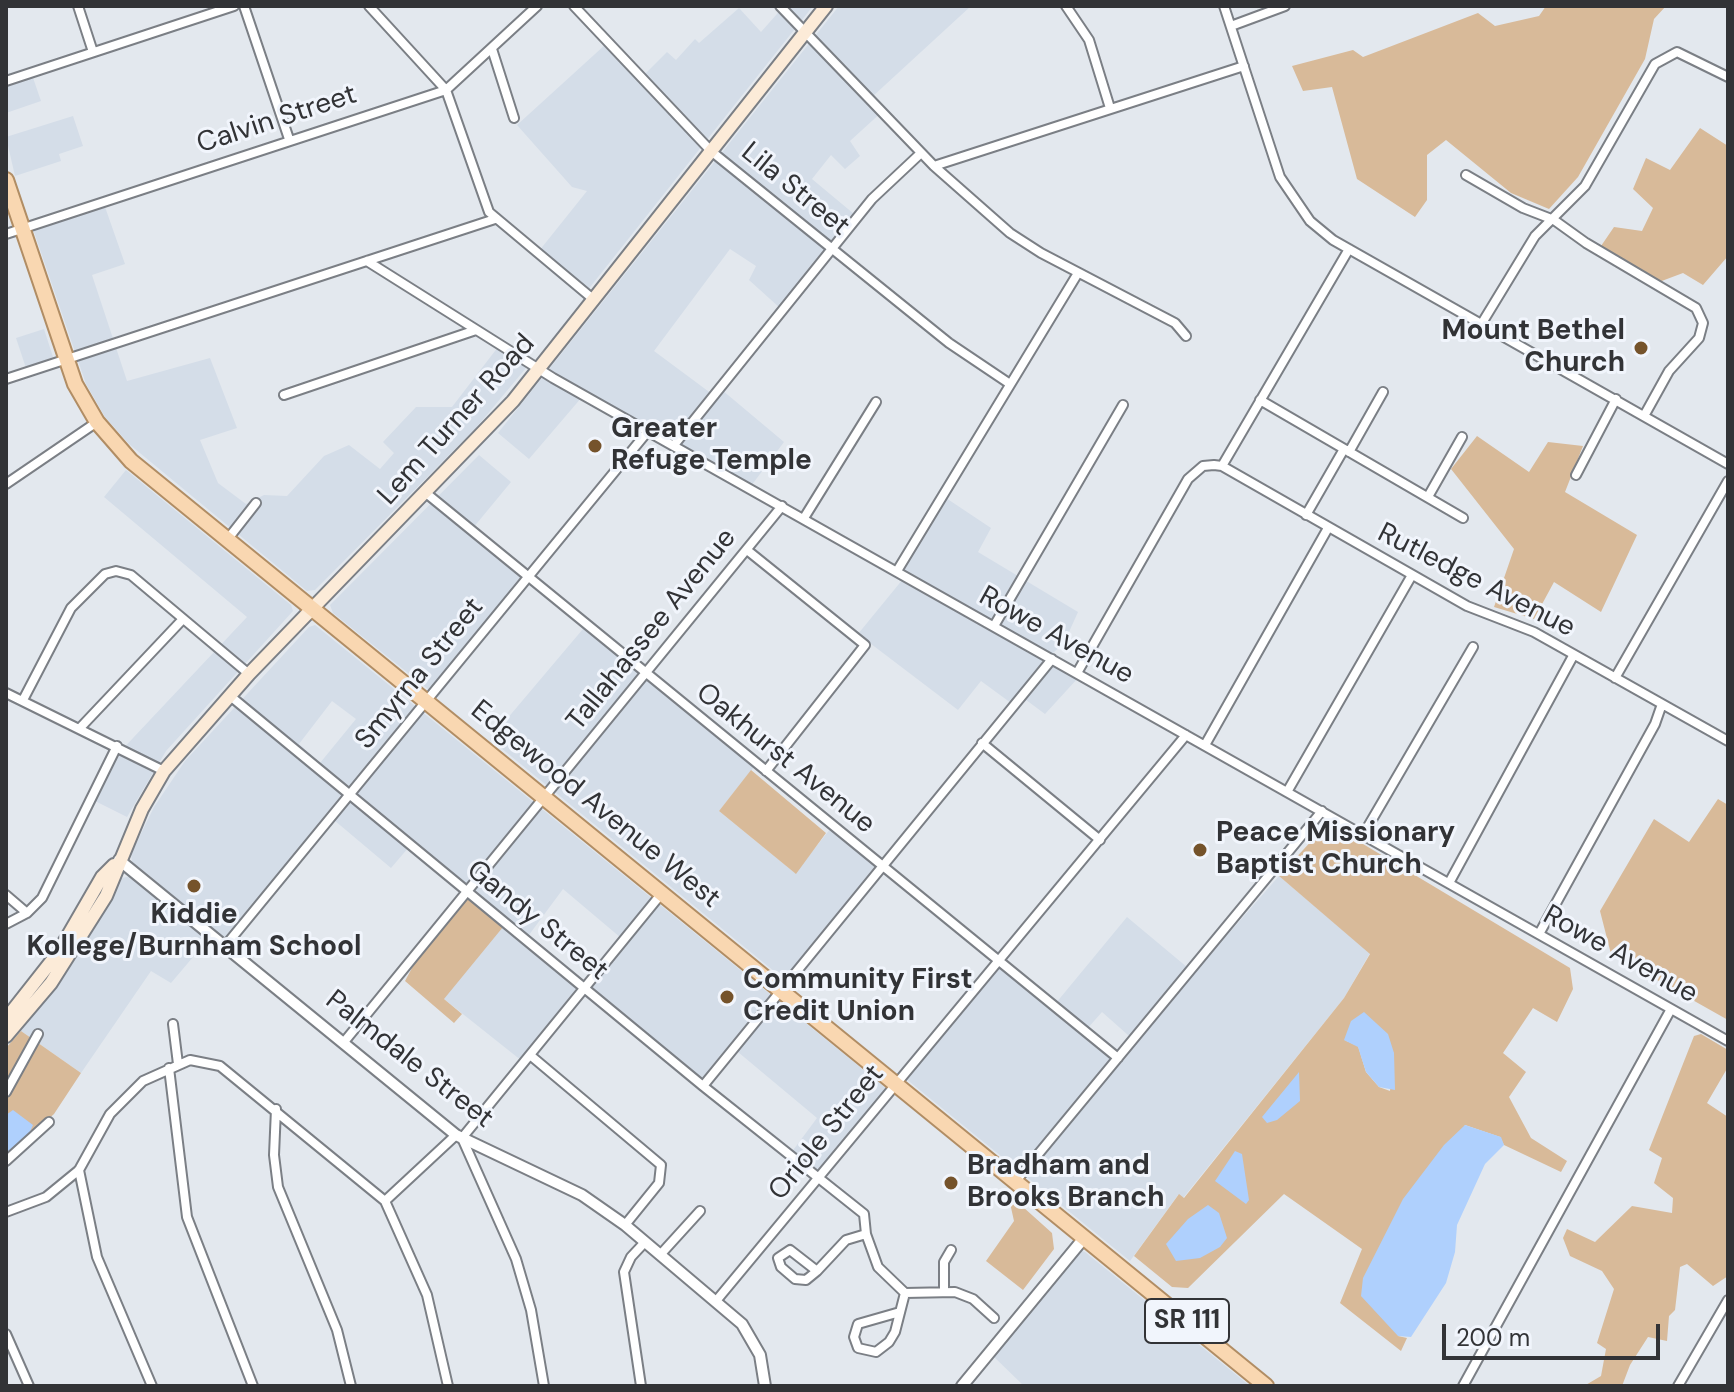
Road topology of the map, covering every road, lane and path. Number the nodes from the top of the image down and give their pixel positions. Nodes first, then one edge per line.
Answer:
1 (78, 6) edge
2 (234, 6) edge
3 (244, 6) edge
4 (369, 6) edge
5 (537, 6) edge
6 (574, 6) edge
7 (780, 6) edge
8 (826, 6) edge
9 (1066, 6) edge
10 (1224, 6) edge
11 (1285, 6) edge
12 (1231, 26) junction
13 (805, 32) junction
14 (492, 49) junction
15 (93, 52) junction
16 (1244, 66) junction
17 (1728, 77) edge
18 (6, 81) edge
19 (446, 90) junction
20 (1110, 108) junction
21 (514, 118) dead end
22 (289, 139) junction
23 (711, 151) junction
24 (921, 153) junction
25 (934, 166) junction
26 (1466, 175) dead end
27 (6, 180) edge
28 (495, 219) junction
29 (1554, 220) junction
30 (22, 228) junction
31 (6, 234) edge
32 (831, 248) junction
33 (1349, 249) junction
34 (367, 261) junction
35 (1078, 273) junction
36 (593, 299) junction
37 (1482, 323) junction
38 (476, 330) junction
39 (1186, 336) dead end
40 (65, 360) junction
41 (539, 369) junction
42 (6, 379) edge
43 (1010, 384) junction
44 (1383, 392) dead end
45 (284, 395) dead end
46 (1616, 399) junction
47 (1260, 400) junction
48 (876, 402) dead end
49 (1123, 405) dead end
50 (1644, 416) junction
51 (97, 422) junction
52 (648, 431) junction
53 (1462, 437) dead end
54 (674, 445) junction
55 (1346, 451) junction
56 (1728, 464) edge
57 (1222, 466) junction
58 (1576, 475) dead end
59 (1728, 481) edge
60 (6, 484) edge
61 (426, 493) junction
62 (1429, 495) junction
63 (256, 503) dead end
64 (782, 506) junction
65 (1306, 515) junction
66 (804, 518) junction
67 (1463, 518) dead end
68 (1328, 528) junction
69 (227, 540) junction
70 (747, 550) junction
71 (897, 571) junction
72 (1412, 575) junction
73 (528, 577) junction
74 (311, 609) junction
75 (183, 619) junction
76 (994, 626) junction
77 (1473, 647) dead end
78 (1573, 656) junction
79 (1052, 659) junction
80 (645, 673) junction
81 (1077, 673) junction
82 (249, 674) junction
83 (1615, 678) junction
84 (6, 693) edge
85 (229, 695) junction
86 (23, 700) junction
87 (426, 701) junction
88 (1662, 704) junction
89 (80, 728) junction
90 (1186, 735) junction
91 (1728, 741) edge
92 (982, 743) junction
93 (1205, 745) junction
94 (117, 746) junction
95 (164, 771) junction
96 (766, 771) junction
97 (1287, 792) junction
98 (349, 795) junction
99 (545, 796) junction
100 (1322, 811) junction
101 (1363, 835) junction
102 (1100, 840) junction
103 (119, 860) junction
104 (882, 866) junction
105 (1449, 883) junction
106 (466, 891) junction
107 (662, 893) junction
108 (6, 895) edge
109 (27, 913) junction
110 (6, 924) edge
111 (1539, 934) junction
112 (226, 945) junction
113 (999, 962) junction
114 (584, 989) junction
115 (781, 989) junction
116 (1671, 1009) junction
117 (6, 1019) edge
118 (173, 1024) dead end
119 (6, 1036) edge
120 (1728, 1041) edge
121 (344, 1042) junction
122 (530, 1055) junction
123 (1118, 1058) junction
124 (178, 1064) junction
125 (169, 1068) junction
126 (6, 1079) edge
127 (895, 1083) junction
128 (703, 1086) junction
129 (6, 1092) edge
130 (276, 1109) junction
131 (49, 1122) dead end
132 (459, 1136) junction
133 (6, 1161) edge
134 (79, 1170) junction
135 (818, 1180) junction
136 (1016, 1181) junction
137 (385, 1201) junction
138 (700, 1211) dead end
139 (6, 1212) edge
140 (625, 1225) junction
141 (866, 1234) junction
142 (1084, 1238) junction
143 (645, 1242) junction
144 (951, 1250) dead end
145 (660, 1255) junction
146 (817, 1271) junction
147 (944, 1289) junction
148 (905, 1293) junction
149 (1728, 1300) edge
150 (716, 1301) junction
151 (900, 1312) junction
152 (994, 1318) dead end
153 (6, 1334) edge
154 (29, 1386) edge
155 (152, 1386) edge
156 (253, 1386) edge
157 (351, 1386) edge
158 (448, 1386) edge
159 (544, 1386) edge
160 (641, 1386) edge
161 (765, 1386) edge
162 (962, 1386) edge
163 (1266, 1386) edge
164 (1463, 1386) edge
165 (1678, 1386) edge

1 - 15 street
2 - 15 street
3 - 22 street
4 - 19 street
5 - 14 street, Calvin Street
6 - 23 street, Lila Street
7 - 13 street
8 - 13 main road, Lem Turner Road
9 - 20 street
10 - 12 street
11 - 12 street
12 - 16 street
13 - 23 main road, Lem Turner Road
13 - 24 street
14 - 19 street, Calvin Street
14 - 21 street
15 - 18 street
16 - 20 street
16 - 33 street
17 - 29 street
19 - 22 street, Calvin Street
19 - 28 street
20 - 25 street
22 - 30 street, Calvin Street
23 - 32 street, Lila Street
23 - 36 main road, Lem Turner Road
24 - 25 street
24 - 32 street
25 - 35 street
26 - 29 street
27 - 30 main road, Edgewood Avenue West / SR 111
28 - 34 street
28 - 36 street
29 - 37 street
29 - 50 street
30 - 31 street, Calvin Street
30 - 40 main road, Edgewood Avenue West / SR 111
32 - 43 street, Lila Street
32 - 54 street
33 - 37 street
33 - 47 street
34 - 38 street, Rowe Avenue
34 - 40 street
35 - 39 street
35 - 43 street
36 - 41 main road, Lem Turner Road
37 - 46 street
38 - 41 street, Rowe Avenue
38 - 45 street
40 - 42 street
40 - 51 main road, Edgewood Avenue West / SR 111
41 - 52 street, Rowe Avenue
41 - 61 main road, Lem Turner Road
43 - 71 street
44 - 55 street
46 - 50 street
46 - 58 street
47 - 55 street
47 - 57 street
48 - 66 street
49 - 76 street
50 - 56 street
51 - 60 street
51 - 69 main road, Edgewood Avenue West / SR 111
52 - 54 street, Rowe Avenue
52 - 73 street, Smyrna Street
53 - 62 street
54 - 64 street, Rowe Avenue
55 - 62 street
55 - 65 street
57 - 65 street, Rutledge Avenue
57 - 81 street
59 - 83 street
61 - 73 street, Oakhurst Avenue
61 - 74 main road, Lem Turner Road
62 - 67 street
63 - 69 street
64 - 66 street, Rowe Avenue
64 - 70 street, Tallahassee Avenue
65 - 68 street, Rutledge Avenue
66 - 71 street, Rowe Avenue
68 - 72 street, Rutledge Avenue
68 - 93 street
69 - 74 main road, Edgewood Avenue West / SR 111
70 - 80 street, Tallahassee Avenue
70 - 96 street
71 - 76 street, Rowe Avenue
72 - 78 street, Rutledge Avenue
72 - 97 street
73 - 80 street, Oakhurst Avenue
73 - 87 street, Smyrna Street
74 - 82 main road, Lem Turner Road
74 - 87 main road, Edgewood Avenue West / SR 111
75 - 82 street
75 - 86 street
75 - 89 street
76 - 79 street, Rowe Avenue
77 - 101 street
78 - 83 street, Rutledge Avenue
78 - 105 street
79 - 81 street, Rowe Avenue
79 - 92 street
80 - 96 street, Oakhurst Avenue
80 - 99 street, Tallahassee Avenue
81 - 90 street, Rowe Avenue
82 - 85 main road, Lem Turner Road
83 - 88 street, Rutledge Avenue
84 - 86 street
85 - 95 main road, Lem Turner Road
85 - 98 street, Gandy Street
86 - 89 street
87 - 98 street, Smyrna Street
87 - 99 main road, Edgewood Avenue West / SR 111
88 - 91 street, Rutledge Avenue
88 - 111 street
89 - 94 street
90 - 93 street, Rowe Avenue
90 - 102 street, Oriole Street
92 - 102 street
92 - 104 street
93 - 97 street, Rowe Avenue
94 - 95 street
94 - 109 street
95 - 103 main road, Lem Turner Road
96 - 104 street, Oakhurst Avenue
97 - 100 street, Rowe Avenue
98 - 106 street, Gandy Street
98 - 112 street, Smyrna Street
99 - 106 street, Tallahassee Avenue
99 - 107 main road, Edgewood Avenue West / SR 111
100 - 101 street, Rowe Avenue
100 - 123 street
101 - 105 street, Rowe Avenue
102 - 113 street, Oriole Street
103 - 112 street, Palmdale Street
103 - 117 main road, Lem Turner Road
103 - 119 main road, Lem Turner Road
104 - 113 street, Oakhurst Avenue
104 - 115 street
105 - 111 street, Rowe Avenue
106 - 114 street, Gandy Street
106 - 121 street, Tallahassee Avenue
107 - 114 street
107 - 115 main road, Edgewood Avenue West / SR 111
108 - 109 street
109 - 110 street
111 - 116 street, Rowe Avenue
112 - 121 street, Palmdale Street
113 - 123 street, Oakhurst Avenue
113 - 127 street, Oriole Street
114 - 122 street
114 - 128 street, Gandy Street
115 - 127 main road, Edgewood Avenue West / SR 111
115 - 128 street
116 - 120 street, Rowe Avenue
116 - 164 street
118 - 124 street
121 - 132 street, Palmdale Street
122 - 132 street
122 - 140 street
123 - 136 street
124 - 125 street
124 - 130 street
125 - 134 street
125 - 156 street
126 - 129 street
127 - 135 street, Oriole Street
127 - 136 main road, Edgewood Avenue West / SR 111
128 - 135 street, Gandy Street
130 - 137 street
130 - 157 street
131 - 133 street
132 - 137 street
132 - 140 street, Palmdale Street
132 - 159 street
134 - 139 street
134 - 155 street
135 - 141 street, Gandy Street
135 - 150 street, Oriole Street
136 - 142 main road, Edgewood Avenue West / SR 111
137 - 158 street
138 - 145 street
140 - 143 street, Palmdale Street
141 - 146 street
141 - 148 street, Gandy Street
142 - 162 street
142 - 163 main road, Edgewood Avenue West / SR 111
143 - 145 street, Palmdale Street
143 - 160 street
144 - 147 street
145 - 150 street, Palmdale Street
146 - 146 street
147 - 148 street
147 - 152 street
148 - 151 street
149 - 165 street
150 - 161 street, Palmdale Street
151 - 151 street
153 - 154 street

